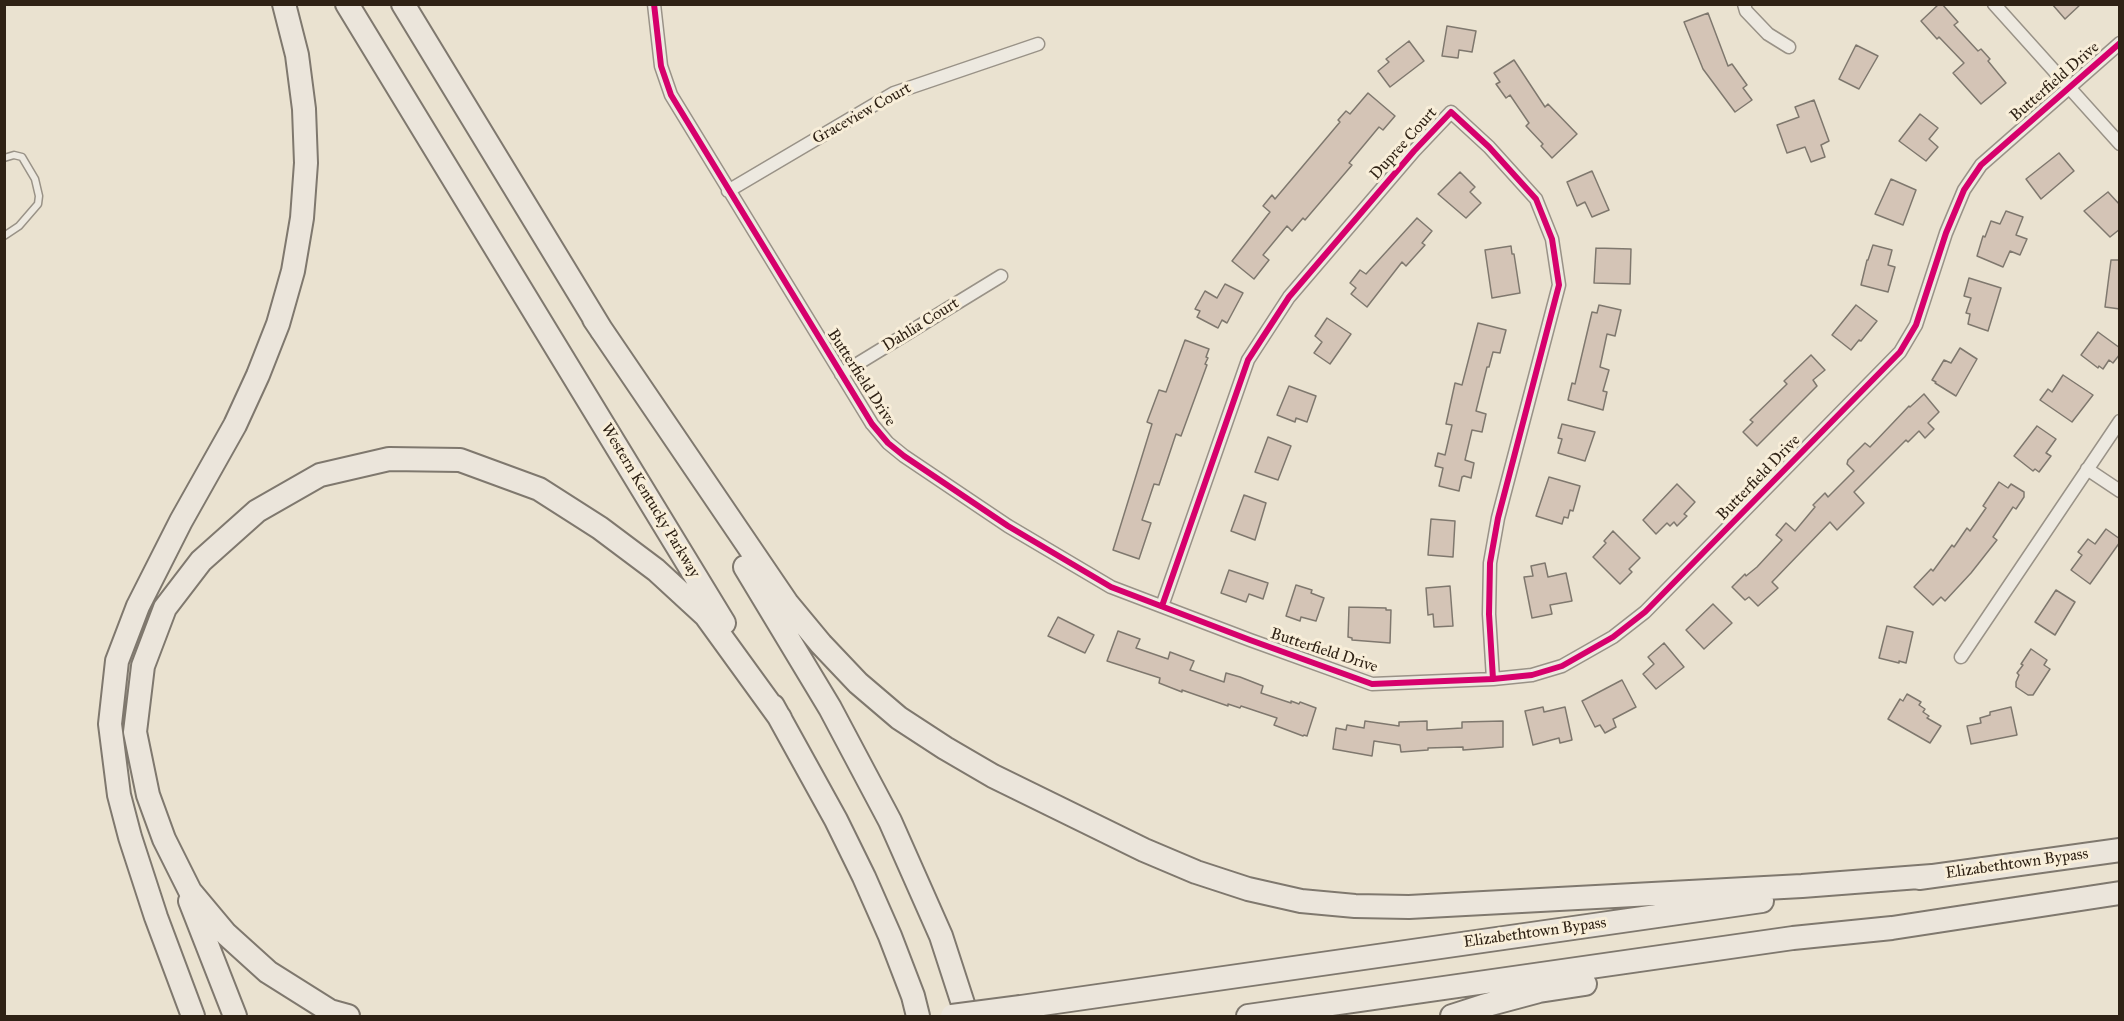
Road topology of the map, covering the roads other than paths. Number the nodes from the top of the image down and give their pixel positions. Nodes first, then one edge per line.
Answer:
1 (284, 4) edge
2 (347, 4) edge
3 (403, 4) edge
4 (654, 4) edge
5 (1744, 4) edge
6 (1994, 4) edge
7 (2120, 43) edge
8 (1038, 44) dead end
9 (1790, 47) dead end
10 (2069, 87) junction
11 (2120, 144) edge
12 (4, 158) edge
13 (728, 191) junction
14 (4, 236) edge
15 (1001, 276) dead end
16 (594, 319) junction
17 (841, 374) junction
18 (2120, 421) edge
19 (2087, 469) junction
20 (2120, 491) edge
21 (1162, 606) junction
22 (1961, 657) dead end
23 (1493, 679) junction
24 (780, 718) junction
25 (2120, 850) edge
26 (178, 870) junction
27 (1932, 876) junction
28 (2120, 893) edge
29 (1892, 928) junction
30 (193, 1017) edge
31 (235, 1017) edge
32 (348, 1017) edge
33 (918, 1017) edge
34 (952, 1017) edge
35 (967, 1017) edge
36 (1248, 1017) edge
37 (1452, 1017) edge

1 - 30 highway
2 - 24 highway, Western Kentucky Parkway
3 - 16 highway
4 - 13 street, Butterfield Drive
5 - 9 street
6 - 10 street
7 - 10 street, Butterfield Drive
8 - 13 street, Graceview Court
10 - 11 street
10 - 23 street, Butterfield Drive
12 - 14 lane
13 - 17 street, Butterfield Drive
15 - 17 street, Dahlia Court
16 - 27 highway
16 - 35 highway
17 - 21 street, Butterfield Drive
18 - 19 street
19 - 20 street
19 - 22 street
21 - 23 street, Butterfield Drive
21 - 23 street, Dupree Court
24 - 26 highway
24 - 33 highway, Western Kentucky Parkway
25 - 27 highway, Elizabethtown Bypass
26 - 31 highway
26 - 32 highway
27 - 34 highway, Elizabethtown Bypass, bridge
28 - 29 highway
29 - 36 highway
29 - 37 highway

